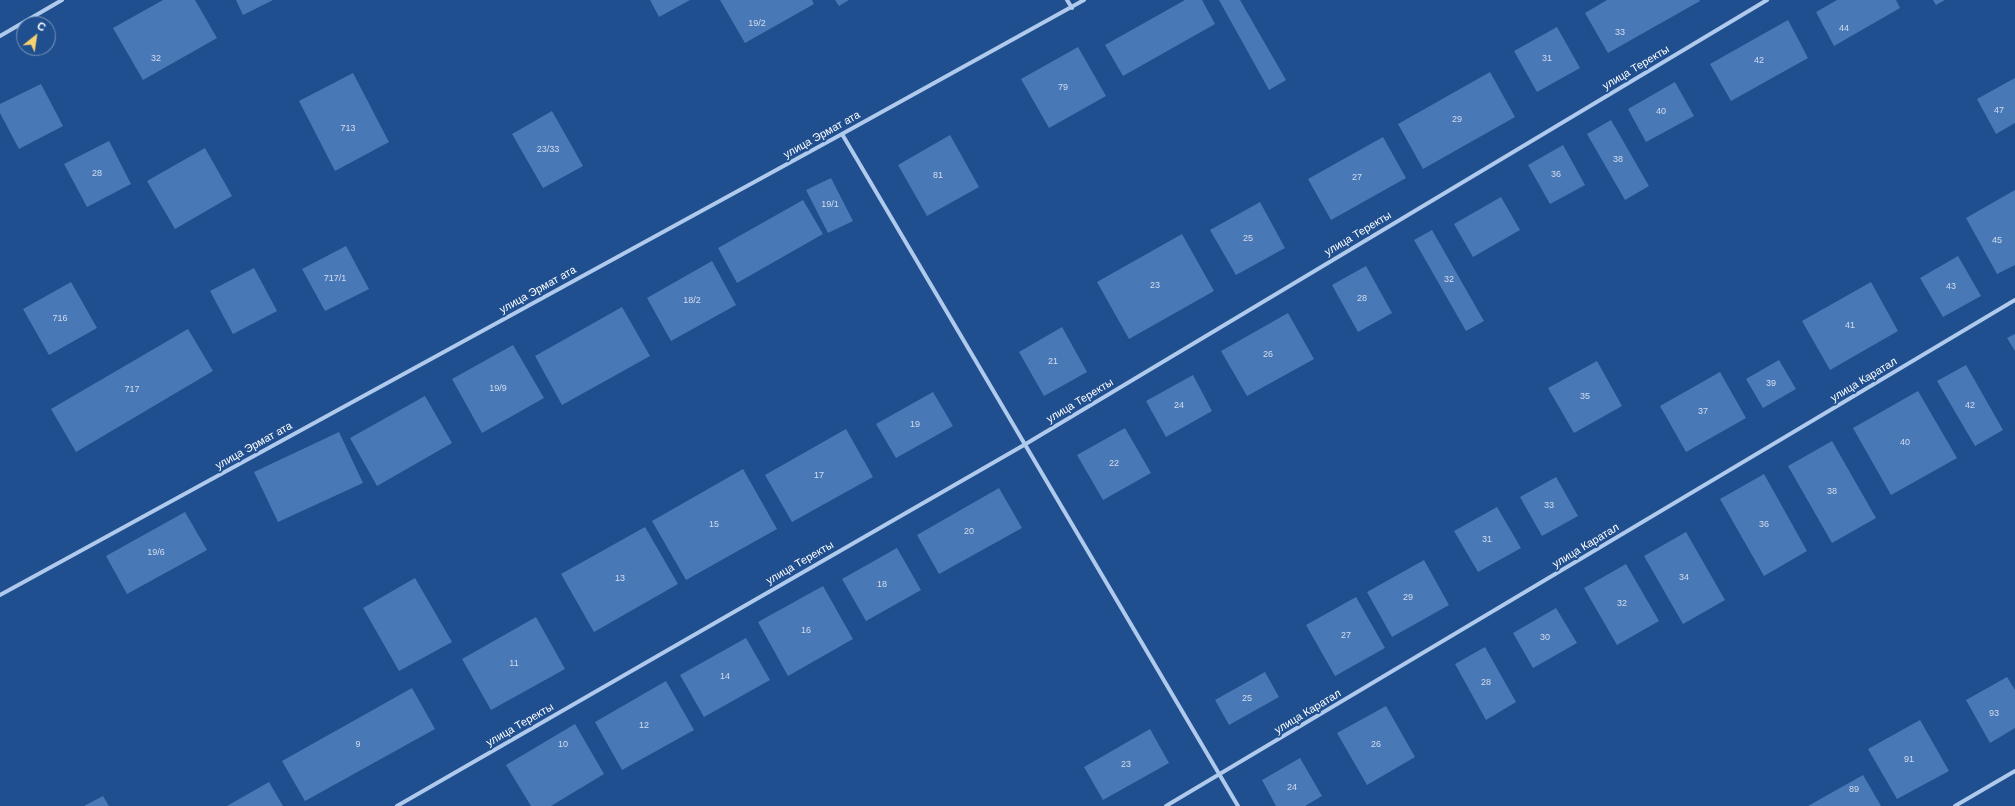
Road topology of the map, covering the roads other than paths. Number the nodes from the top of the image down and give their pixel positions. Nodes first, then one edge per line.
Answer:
1 (62, 0) edge
2 (1067, 0) edge
3 (1084, 0) edge
4 (1767, 0) edge
5 (1072, 8) junction
6 (0, 36) edge
7 (842, 134) junction
8 (2015, 300) edge
9 (1024, 445) junction
10 (0, 595) edge
11 (2015, 771) edge
12 (1220, 775) junction
13 (397, 806) edge
14 (1166, 806) edge
15 (1238, 806) edge
16 (1955, 806) edge

1 - 6 street
2 - 5 street
3 - 5 street, улица Эрмат ата
4 - 9 street, улица Теректы
5 - 7 street, улица Эрмат ата
7 - 9 street
7 - 10 street, улица Эрмат ата
8 - 12 street, улица Каратал
9 - 12 street
9 - 13 street, улица Теректы
11 - 16 street
12 - 14 street, улица Каратал
12 - 15 street

